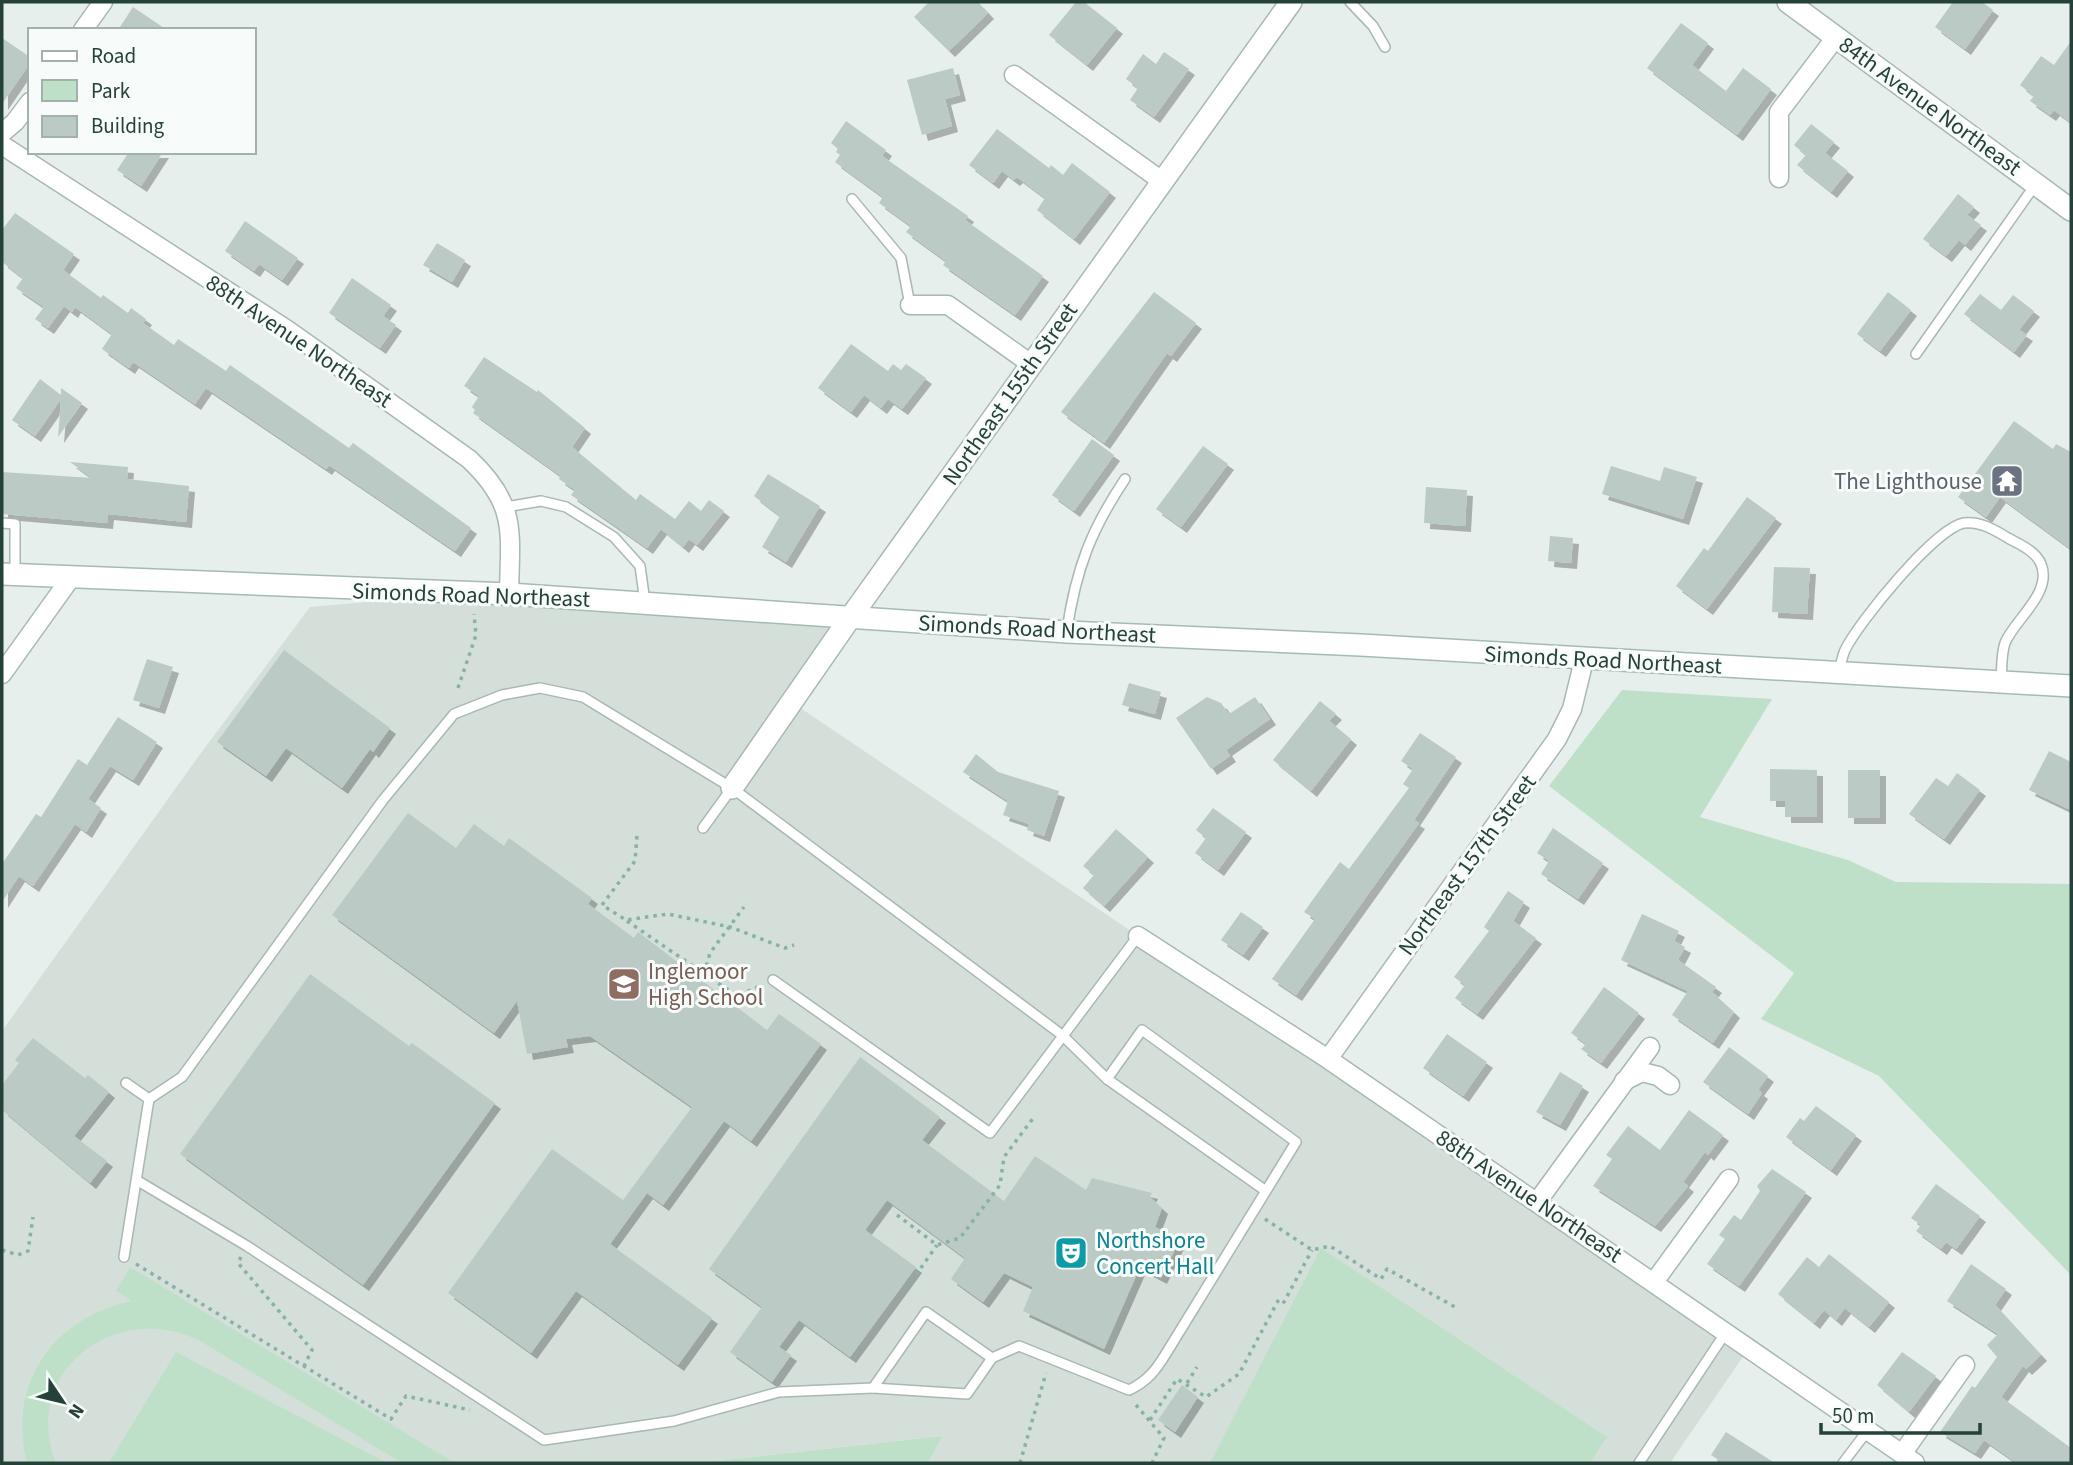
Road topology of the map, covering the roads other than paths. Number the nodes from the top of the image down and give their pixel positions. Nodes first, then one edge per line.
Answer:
1 (103, 2) edge
2 (1291, 2) edge
3 (1350, 2) edge
4 (1788, 2) edge
5 (84, 28) edge
6 (1836, 37) junction
7 (1385, 47) dead end
8 (1014, 75) dead end
9 (28, 105) edge
10 (2, 133) edge
11 (2, 145) edge
12 (1779, 178) dead end
13 (1162, 181) junction
14 (2036, 184) junction
15 (852, 199) dead end
16 (2071, 210) edge
17 (910, 304) joint
18 (1916, 354) dead end
19 (1031, 364) junction
20 (1125, 479) dead end
21 (506, 507) junction
22 (2, 523) edge
23 (8, 575) edge
24 (70, 579) junction
25 (509, 594) junction
26 (645, 604) junction
27 (850, 618) junction
28 (1067, 632) junction
29 (1584, 660) junction
30 (1838, 673) junction
31 (2, 674) edge
32 (2001, 682) junction
33 (2071, 686) edge
34 (732, 788) junction
35 (703, 828) dead end
36 (1138, 936) joint
37 (773, 980) road end
38 (1062, 1035) junction
39 (1650, 1047) dead end
40 (1328, 1059) junction
41 (1107, 1079) junction
42 (1624, 1081) junction
43 (126, 1083) dead end
44 (1670, 1085) dead end
45 (149, 1099) junction
46 (1729, 1179) dead end
47 (138, 1181) junction
48 (1266, 1191) junction
49 (1537, 1202) junction
50 (124, 1257) road end
51 (1654, 1282) junction
52 (1726, 1332) junction
53 (992, 1358) junction
54 (1965, 1366) dead end
55 (873, 1388) junction
56 (1868, 1430) junction
57 (1908, 1459) edge
58 (1639, 1463) edge
59 (1843, 1463) edge

1 - 5 street
2 - 13 main road, Northeast 155th Street
3 - 7 lane
4 - 6 main road, 84th Avenue Northeast
6 - 12 street
6 - 14 main road, 84th Avenue Northeast
8 - 13 street
9 - 10 street
11 - 21 street, 88th Avenue Northeast
13 - 19 main road, Northeast 155th Street
14 - 16 main road, 84th Avenue Northeast
14 - 18 lane
15 - 17 lane
17 - 19 street
19 - 27 main road, Northeast 155th Street
20 - 28 lane
21 - 25 street, 88th Avenue Northeast
21 - 26 lane
22 - 23 lane
23 - 24 main road, Simonds Road Northeast
24 - 25 main road, Simonds Road Northeast
24 - 31 street
25 - 26 main road, Simonds Road Northeast
26 - 27 main road, Simonds Road Northeast
27 - 28 main road, Simonds Road Northeast
27 - 34 main road, Northeast 155th Street
28 - 29 main road, Simonds Road Northeast
29 - 30 main road, Simonds Road Northeast
29 - 40 street, Northeast 157th Street
30 - 32 main road, Simonds Road Northeast
30 - 32 lane
32 - 33 main road, Simonds Road Northeast
34 - 35 lane
34 - 38 lane
34 - 45 lane
36 - 38 lane
36 - 40 street, 88th Avenue Northeast
37 - 38 lane
38 - 41 lane
39 - 42 street
40 - 49 street, 88th Avenue Northeast
41 - 48 lane
41 - 48 lane
42 - 44 street
42 - 49 street
43 - 45 lane
45 - 47 lane
46 - 51 street
47 - 50 lane
47 - 55 lane
48 - 53 lane
49 - 51 street, 88th Avenue Northeast
51 - 52 street, 88th Avenue Northeast
52 - 56 street, 88th Avenue Northeast
52 - 58 lane
53 - 55 lane
53 - 55 lane
54 - 57 street
56 - 57 street, 88th Avenue Northeast
56 - 59 lane

